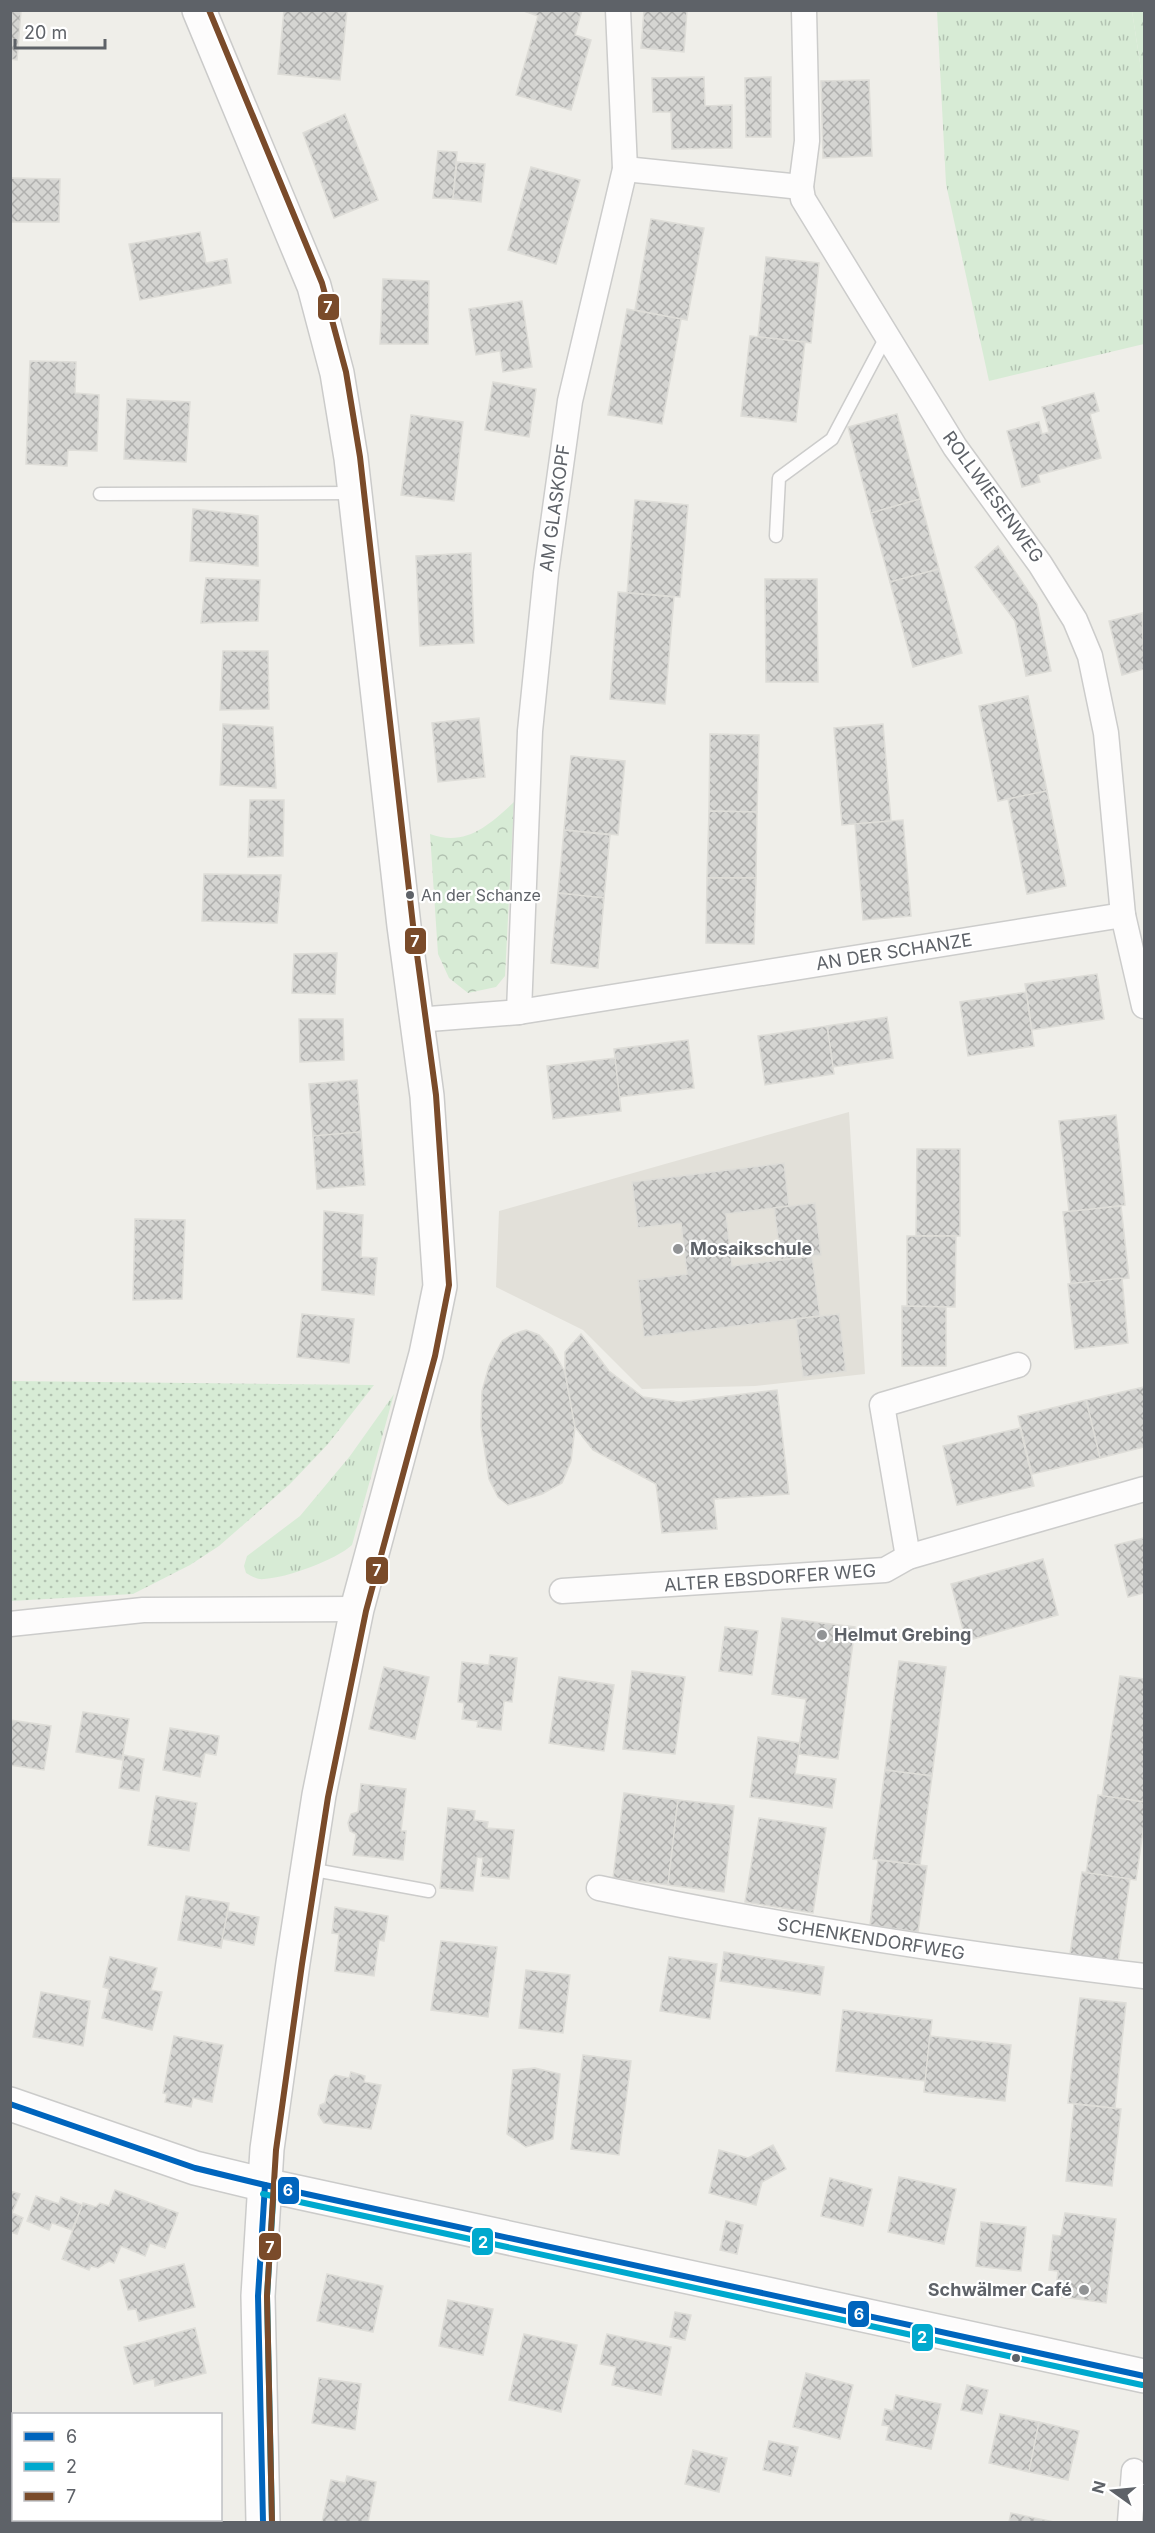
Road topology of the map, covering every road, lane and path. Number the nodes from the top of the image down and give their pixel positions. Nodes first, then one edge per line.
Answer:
1 (199, 10) edge
2 (618, 10) edge
3 (804, 10) edge
4 (625, 169) junction
5 (801, 187) junction
6 (886, 337) junction
7 (354, 493) junction
8 (100, 494) dead end
9 (776, 536) dead end
10 (1123, 915) junction
11 (1144, 1006) edge
12 (519, 1012) junction
13 (416, 1020) junction
14 (1018, 1365) dead end
15 (1144, 1490) edge
16 (908, 1557) junction
17 (562, 1591) dead end
18 (357, 1609) junction
19 (10, 1624) edge
20 (308, 1869) junction
21 (599, 1888) dead end
22 (429, 1891) dead end
23 (1144, 1976) edge
24 (10, 2104) edge
25 (265, 2185) junction
26 (1144, 2376) edge
27 (1134, 2471) dead end
28 (263, 2523) edge
29 (1130, 2523) edge

1 - 7 main road
2 - 4 street, AM GLASKOPF
3 - 5 street, ROLLWIESENWEG
4 - 5 street
4 - 12 street, AM GLASKOPF
5 - 6 street, ROLLWIESENWEG
6 - 9 lane
6 - 10 street, ROLLWIESENWEG
7 - 8 lane
7 - 13 main road
10 - 11 street, ROLLWIESENWEG
10 - 12 street, AN DER SCHANZE
12 - 13 street, AN DER SCHANZE
13 - 18 main road
14 - 16 street
15 - 16 street, ALTER EBSDORFER WEG
16 - 17 street, ALTER EBSDORFER WEG
18 - 19 street
18 - 20 main road
20 - 22 lane
20 - 25 main road
21 - 23 street, SCHENKENDORFWEG
24 - 25 main road
25 - 26 main road
25 - 28 main road
27 - 29 street

